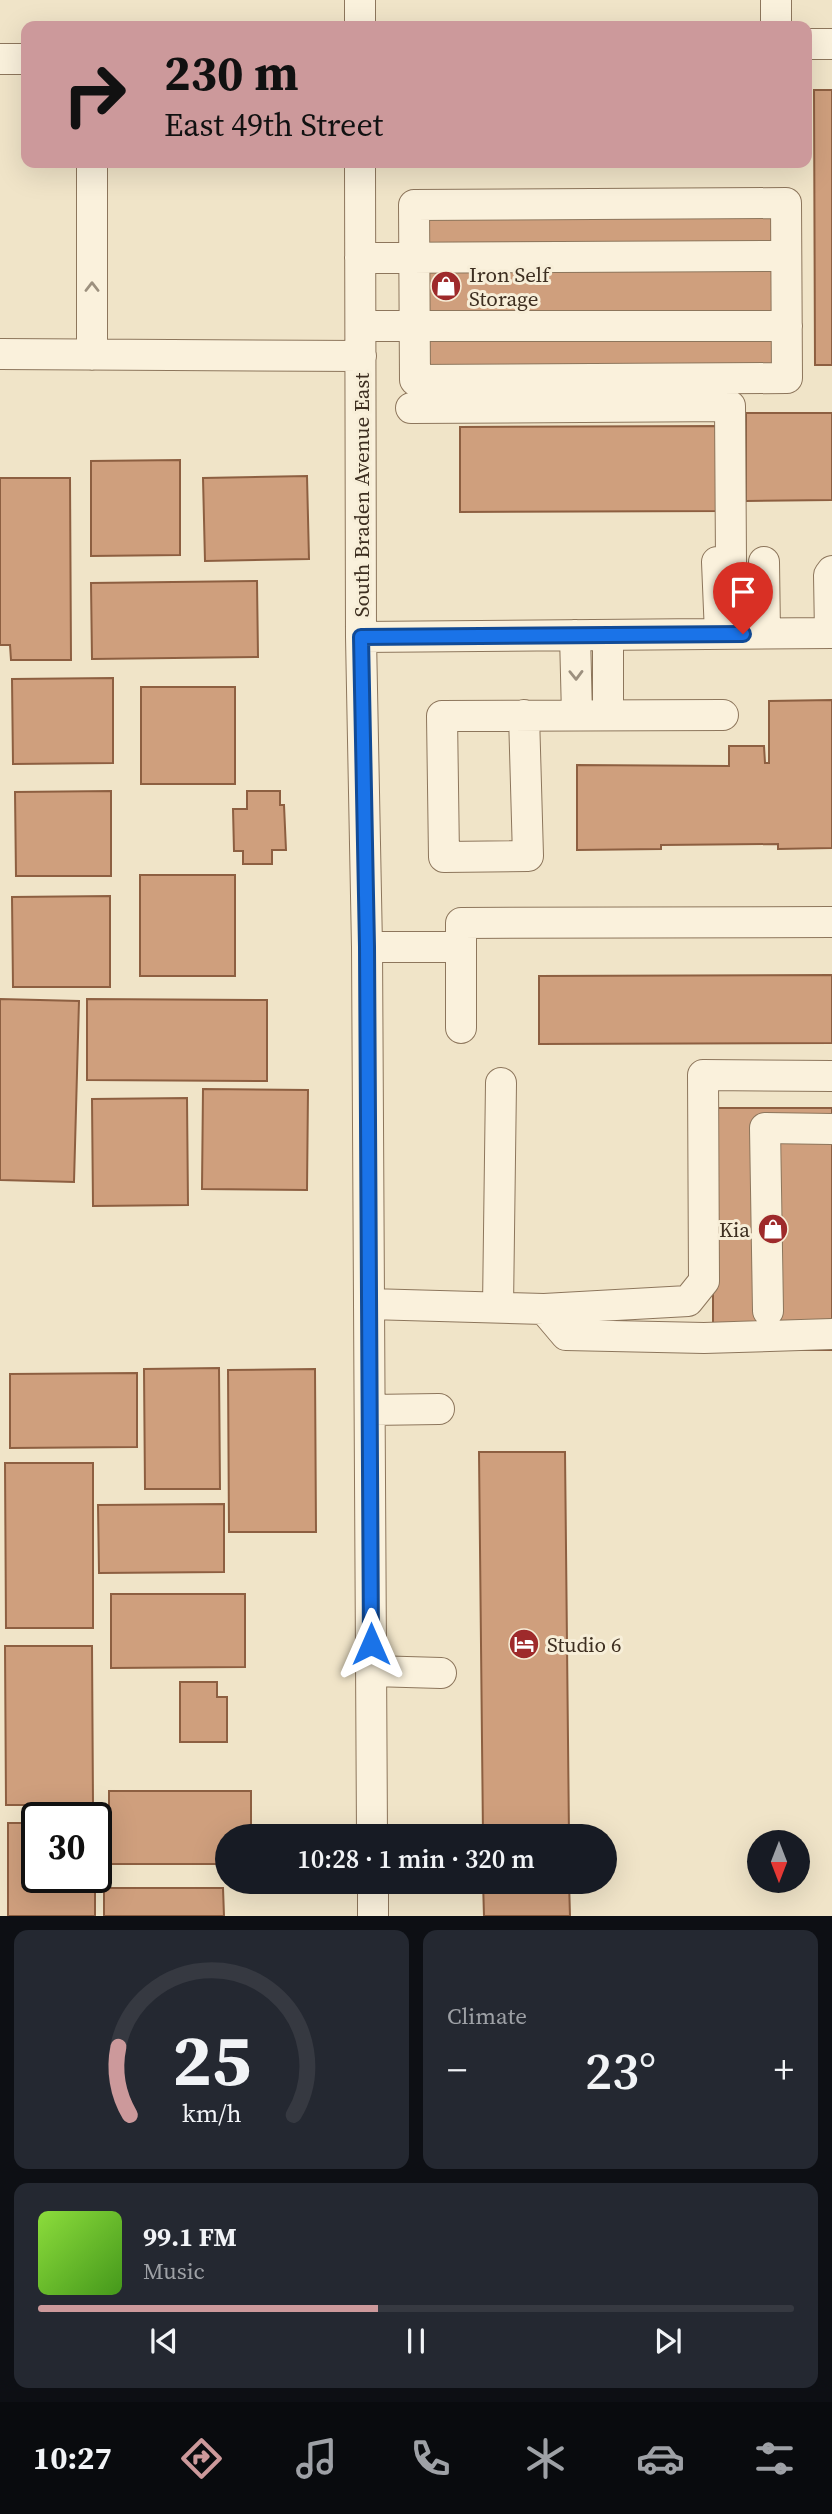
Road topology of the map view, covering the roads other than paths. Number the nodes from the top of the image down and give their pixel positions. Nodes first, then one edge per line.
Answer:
1 (360, 0) edge
2 (776, 0) edge
3 (360, 21) edge
4 (776, 21) edge
5 (0, 59) edge
6 (21, 60) edge
7 (92, 168) edge
8 (360, 168) edge
9 (786, 256) junction
10 (360, 258) junction
11 (414, 259) junction
12 (361, 326) junction
13 (415, 326) junction
14 (787, 326) junction
15 (0, 354) edge
16 (92, 355) junction
17 (361, 356) junction
18 (411, 408) dead end
19 (764, 562) dead end
20 (832, 571) edge
21 (765, 633) junction
22 (831, 633) edge
23 (720, 634) junction
24 (575, 635) junction
25 (608, 635) junction
26 (361, 637) junction
27 (524, 715) junction
28 (577, 715) junction
29 (608, 715) junction
30 (723, 715) dead end
31 (832, 922) edge
32 (367, 947) junction
33 (461, 947) junction
34 (461, 1028) dead end
35 (832, 1076) edge
36 (501, 1083) dead end
37 (832, 1129) edge
38 (369, 1304) junction
39 (498, 1307) junction
40 (544, 1310) junction
41 (768, 1311) dead end
42 (832, 1335) edge
43 (439, 1409) dead end
44 (369, 1410) junction
45 (372, 1671) junction
46 (440, 1673) dead end
47 (372, 1824) edge
48 (373, 1894) edge
49 (373, 1916) edge

1 - 3 street
2 - 4 street
5 - 6 street
16 -> 7 street
8 - 10 street, South Braden Avenue East
9 - 11 street
9 - 11 street
9 - 14 street
10 - 11 street
10 - 12 street, South Braden Avenue East
11 - 13 street
12 - 13 street
12 - 17 street, South Braden Avenue East
13 - 14 street
13 - 14 street
15 - 16 street
16 - 17 street
17 - 26 street, South Braden Avenue East
18 - 23 street
19 - 21 street
20 - 22 street
21 - 22 street
21 - 23 street
23 - 25 street
24 - 25 street
24 - 26 street
24 -> 28 street
25 - 29 street
26 - 32 street, South Braden Avenue East
27 - 27 street
27 - 28 street
28 - 29 street
29 - 30 street
31 - 33 street
32 - 33 street
32 - 38 street, South Braden Avenue East
33 - 34 street
35 - 40 street
36 - 39 street
37 - 41 street
38 - 39 street
38 - 44 street, South Braden Avenue East
39 - 40 street
40 - 42 street
43 - 44 street
44 - 45 street, South Braden Avenue East
45 - 46 street
45 - 47 street, South Braden Avenue East
48 - 49 street

